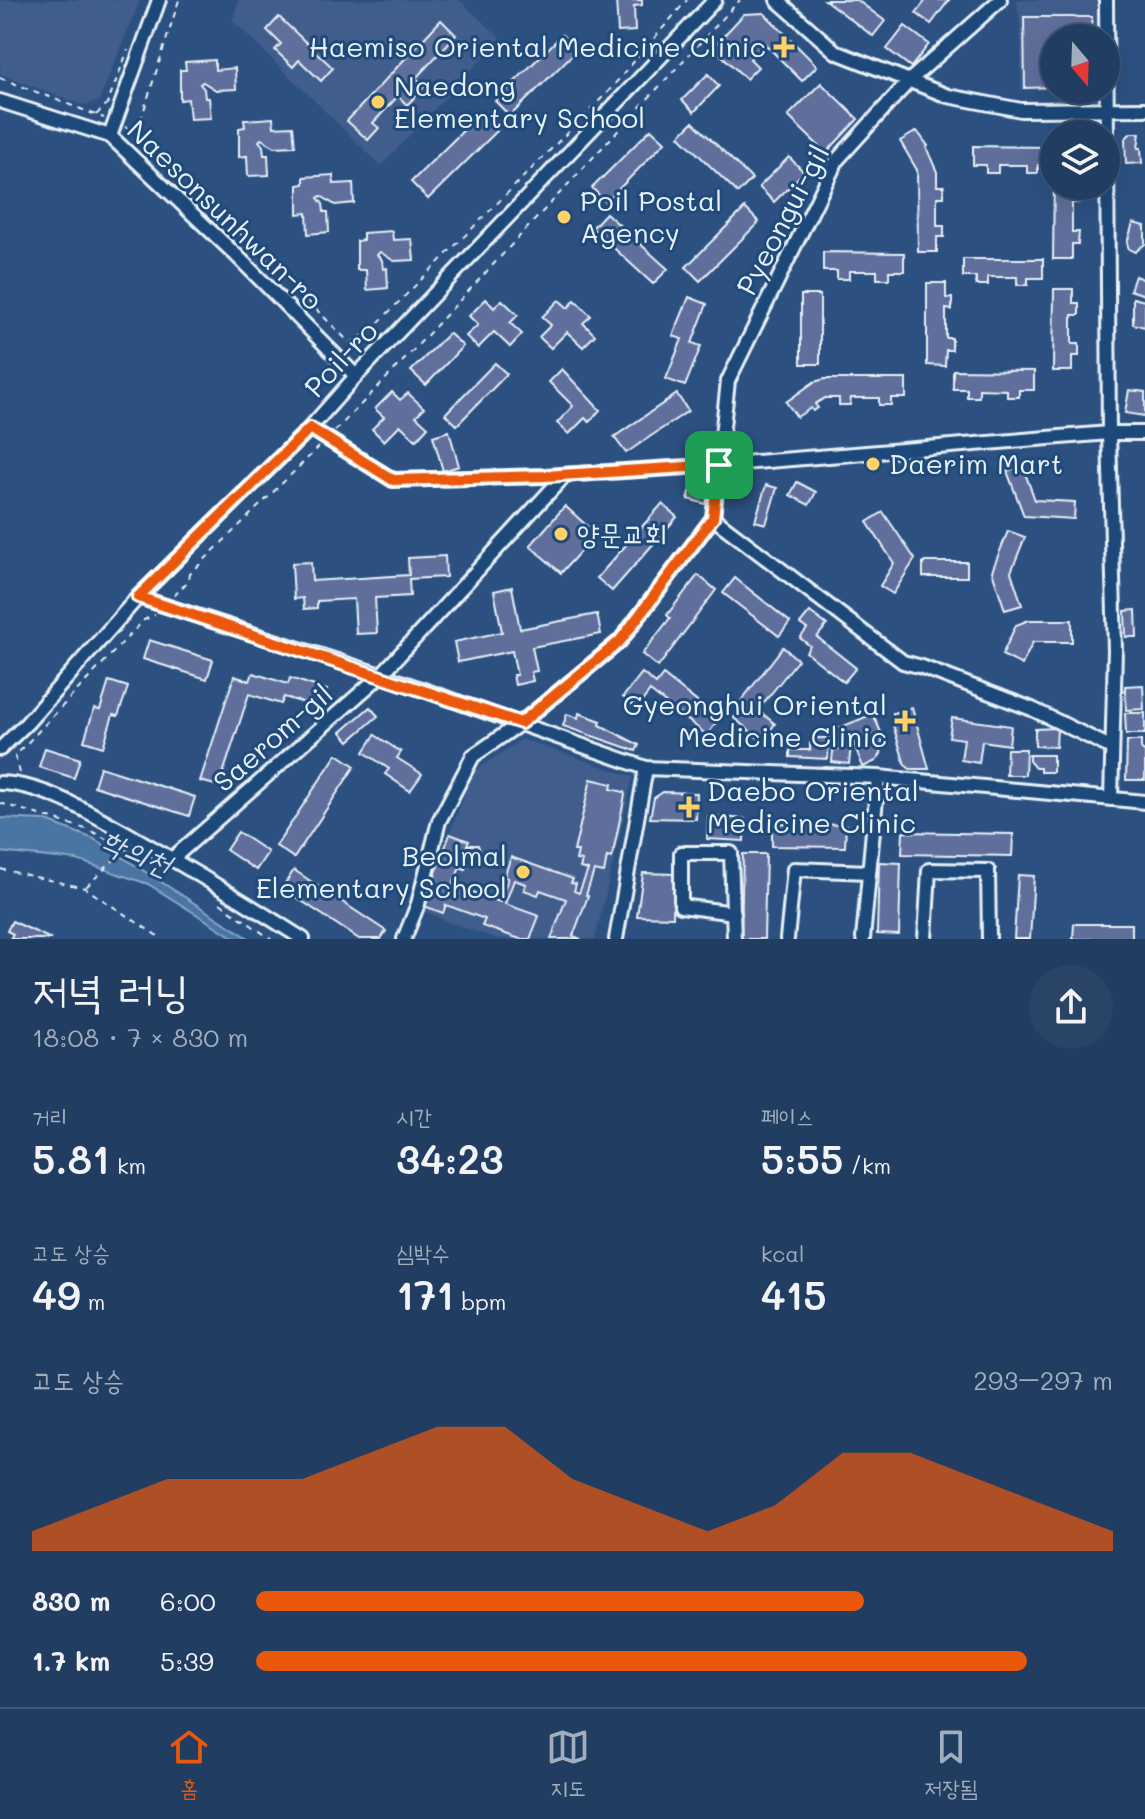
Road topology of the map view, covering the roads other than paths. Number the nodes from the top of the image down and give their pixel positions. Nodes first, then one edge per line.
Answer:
1 (159, 0) edge
2 (715, 0) edge
3 (777, 0) edge
4 (1000, 0) edge
5 (1106, 0) edge
6 (910, 80) junction
7 (0, 101) edge
8 (1109, 109) junction
9 (1145, 109) edge
10 (110, 136) junction
11 (356, 376) junction
12 (310, 428) junction
13 (1109, 433) junction
14 (1145, 433) edge
15 (719, 465) junction
16 (565, 475) junction
17 (713, 518) junction
18 (138, 597) junction
19 (381, 675) junction
20 (521, 723) junction
21 (1112, 748) junction
22 (0, 749) edge
23 (646, 768) junction
24 (878, 777) junction
25 (0, 783) edge
26 (1111, 799) junction
27 (1145, 802) edge
28 (169, 864) junction
29 (869, 872) junction
30 (734, 913) junction
31 (303, 939) edge
32 (404, 939) edge
33 (616, 939) edge
34 (734, 939) edge
35 (787, 939) edge
36 (863, 939) edge
37 (925, 939) edge
38 (989, 939) edge

1 - 10 street
2 - 11 street, Poil-ro
3 - 6 street
4 - 6 street, Pyeongui-gil
5 - 8 street
6 - 8 street
6 - 15 street, Pyeongui-gil
7 - 10 street, Naesonsunhwan-ro
8 - 9 street
8 - 13 street
10 - 11 street, Naesonsunhwan-ro
11 - 12 street, Poil-ro
12 - 16 street
12 - 18 street, Poil-ro
13 - 14 street
13 - 15 street
13 - 21 street
15 - 16 street
15 - 17 street, Pyeongui-gil
16 - 19 street, Saerom-gil
17 - 20 street
17 - 21 street
18 - 19 street
18 - 22 street, Poil-ro
19 - 20 street
19 - 28 street, Saerom-gil
20 - 23 street
20 - 32 street
21 - 26 street
23 - 24 street
23 - 33 street
24 - 26 street
24 - 29 street
25 - 28 street
26 - 27 street
28 - 31 street
29 - 35 street
29 - 36 street
30 - 30 street
30 - 34 street
37 - 38 street

